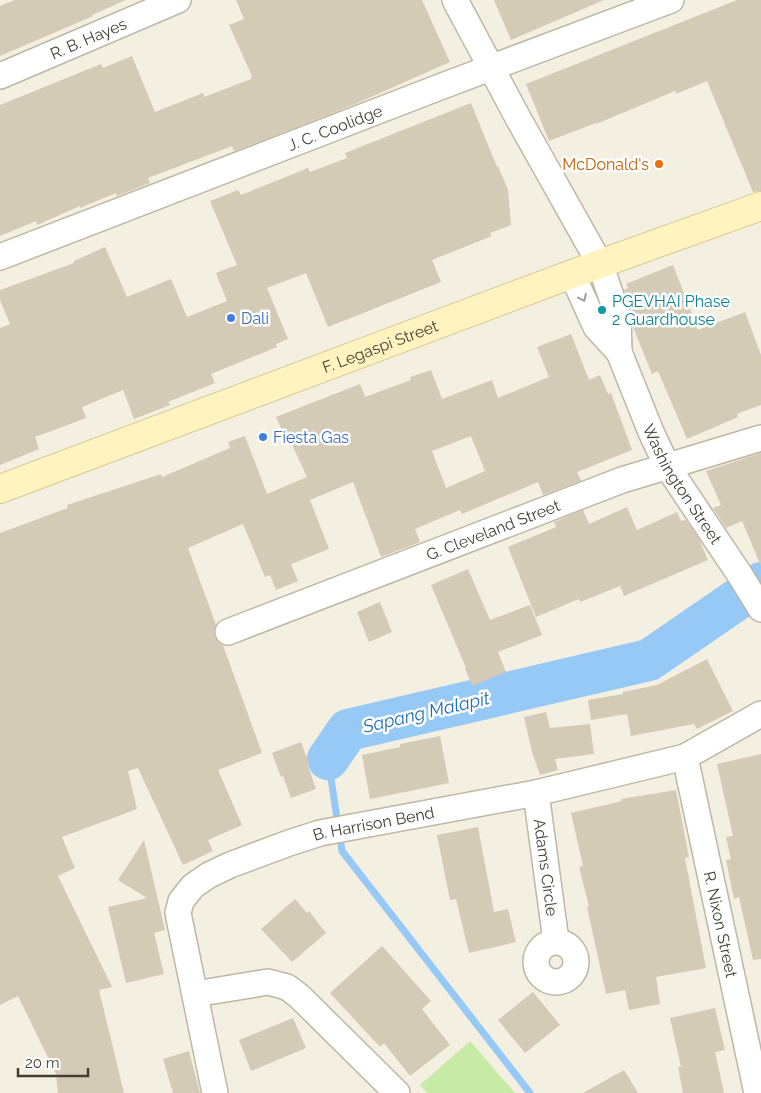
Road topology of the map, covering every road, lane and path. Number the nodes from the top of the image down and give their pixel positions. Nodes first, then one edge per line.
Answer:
1 (178, 0) edge
2 (455, 0) edge
3 (671, 0) edge
4 (491, 67) junction
5 (0, 76) edge
6 (518, 118) junction
7 (520, 157) dead end
8 (761, 206) edge
9 (0, 257) edge
10 (600, 264) junction
11 (572, 274) junction
12 (619, 352) junction
13 (761, 438) edge
14 (667, 466) junction
15 (0, 489) edge
16 (759, 605) edge
17 (228, 632) dead end
18 (761, 714) edge
19 (685, 757) junction
20 (536, 794) junction
21 (556, 941) dead end
22 (195, 994) junction
23 (216, 1093) edge
24 (397, 1093) edge
25 (757, 1093) edge

1 - 5 street, R. B. Hayes
2 - 4 street, Washington Street
3 - 4 street, J. C. Coolidge
4 - 6 street, Washington Street
4 - 9 street, J. C. Coolidge
6 - 7 street, Washington Street
6 - 10 street, Washington Street
8 - 10 main road, F. Legaspi Street
10 - 11 main road, F. Legaspi Street
10 - 12 street, Washington Street
11 -> 12 street, Washington Street
11 - 15 main road, F. Legaspi Street
12 - 14 street, Washington Street
13 - 14 street, G. Cleveland Street
14 - 16 street, Washington Street
14 - 17 street, G. Cleveland Street
18 - 19 street, B. Harrison Bend
19 - 20 street, B. Harrison Bend
19 - 25 street, R. Nixon Street
20 - 21 street, Adams Circle
20 - 22 street, B. Harrison Bend
22 - 23 street, B. Harrison Bend
22 - 24 street

